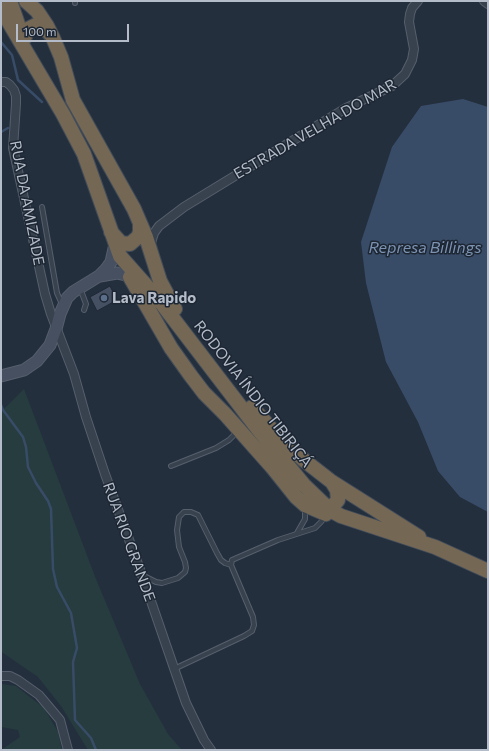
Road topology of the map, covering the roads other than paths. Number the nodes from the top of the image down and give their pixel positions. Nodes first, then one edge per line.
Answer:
1 (10, 1) edge
2 (26, 1) edge
3 (418, 1) edge
4 (484, 1) edge
5 (488, 4) edge
6 (34, 6) edge
7 (1, 9) edge
8 (24, 38) junction
9 (53, 38) junction
10 (36, 69) junction
11 (1, 82) edge
12 (42, 206) dead end
13 (140, 224) junction
14 (159, 226) junction
15 (115, 244) junction
16 (150, 251) junction
17 (99, 276) junction
18 (130, 276) junction
19 (80, 288) junction
20 (63, 305) junction
21 (84, 310) dead end
22 (56, 329) junction
23 (1, 376) edge
24 (239, 430) junction
25 (171, 466) dead end
26 (332, 482) junction
27 (305, 505) junction
28 (328, 512) junction
29 (297, 534) junction
30 (435, 547) junction
31 (231, 565) junction
32 (488, 571) edge
33 (142, 575) junction
34 (1, 668) edge
35 (174, 669) junction
36 (5, 676) edge
37 (68, 750) edge
38 (211, 750) edge

1 - 8 highway
2 - 6 highway, RODOVIA ÍNDIO TIBIRIÇÁ
3 - 14 street, ESTRADA VELHA DO MAR
4 - 5 street
6 - 9 highway, RODOVIA ÍNDIO TIBIRIÇÁ
7 - 10 highway, RODOVIA ÍNDIO TIBIRIÇÁ
8 - 9 highway
8 - 10 highway
9 - 13 highway, RODOVIA ÍNDIO TIBIRIÇÁ
10 - 15 highway, RODOVIA ÍNDIO TIBIRIÇÁ
11 - 22 street, RUA DA AMIZADE
12 - 20 lane
13 - 14 street
13 - 15 highway
13 - 16 highway, RODOVIA ÍNDIO TIBIRIÇÁ
14 - 16 street
15 - 17 street
15 - 18 highway
15 - 28 highway, RODOVIA ÍNDIO TIBIRIÇÁ
16 - 26 highway, RODOVIA ÍNDIO TIBIRIÇÁ
17 - 18 street
17 - 19 street
18 - 24 highway
19 - 20 street
19 - 21 lane
20 - 22 street
22 - 23 street
22 - 33 street, RUA RIO GRANDE
24 - 25 lane
24 - 27 highway
26 - 28 highway
26 - 30 highway, RODOVIA ÍNDIO TIBIRIÇÁ
27 - 28 highway
27 - 29 lane
28 - 29 lane
28 - 30 highway, RODOVIA ÍNDIO TIBIRIÇÁ
29 - 31 lane
30 - 32 highway, RODOVIA ÍNDIO TIBIRIÇÁ
31 - 33 lane
31 - 35 lane
33 - 35 street, RUA RIO GRANDE
34 - 36 street
35 - 38 street, RUA RIO GRANDE
36 - 37 street

